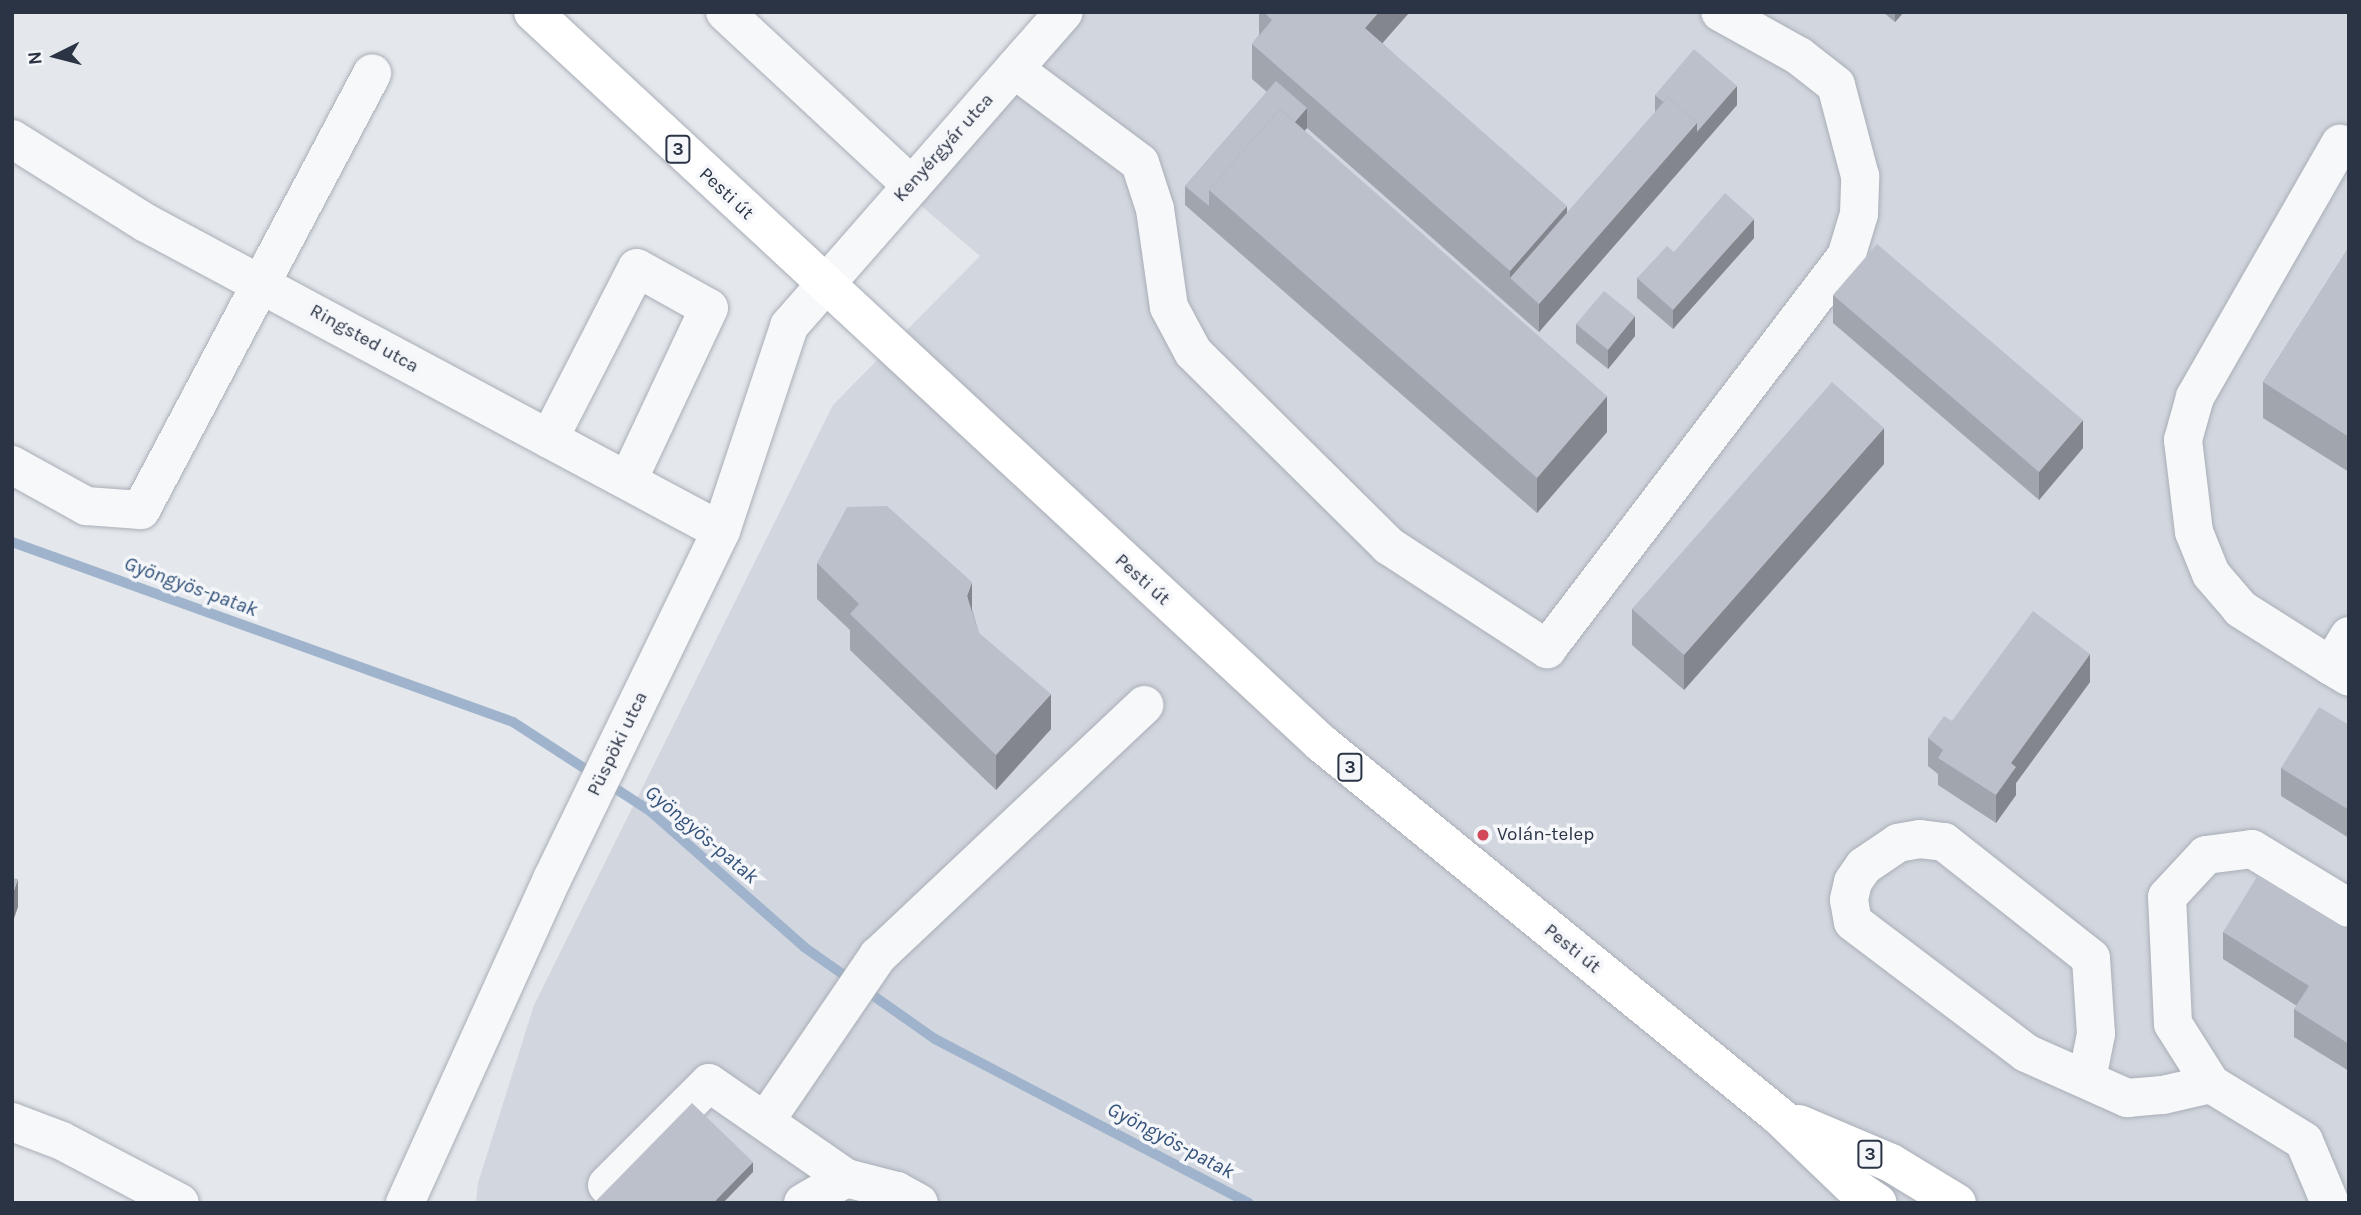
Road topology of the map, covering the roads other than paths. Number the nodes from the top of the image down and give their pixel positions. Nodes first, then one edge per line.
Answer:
1 (533, 12) edge
2 (725, 12) edge
3 (1064, 12) edge
4 (1720, 12) edge
5 (1014, 69) junction
6 (372, 73) dead end
7 (12, 139) edge
8 (2340, 144) dead end
9 (911, 185) junction
10 (259, 281) junction
11 (824, 284) junction
12 (549, 439) junction
13 (12, 465) edge
14 (628, 481) junction
15 (721, 531) junction
16 (2343, 660) edge
17 (1144, 705) dead end
18 (2349, 908) edge
19 (2087, 1079) junction
20 (2211, 1084) junction
21 (1779, 1116) junction
22 (766, 1120) junction
23 (12, 1122) edge
24 (846, 1178) junction
25 (1865, 1197) edge
26 (902, 1199) edge
27 (180, 1203) edge
28 (405, 1203) edge
29 (625, 1203) edge
30 (803, 1203) edge
31 (1956, 1203) edge
32 (2330, 1203) edge

1 - 11 main road, Pesti út / 3
2 - 9 street
3 - 5 street, Kenyérgyár utca
4 - 5 street
5 - 9 street, Kenyérgyár utca
6 - 10 street
7 - 10 street, Ringsted utca
8 - 16 street
9 - 11 street, Kenyérgyár utca
10 - 12 street, Ringsted utca
10 - 13 street
11 - 15 street, Püspöki utca
11 - 21 main road, Pesti út / 3
12 - 14 street, Ringsted utca
12 - 14 street
14 - 15 street, Ringsted utca
15 - 28 street, Püspöki utca
17 - 22 street
18 - 20 street
19 - 19 street
19 - 20 street
20 - 32 street
21 - 25 main road, Pesti út / 3
21 - 31 main road, Pesti út / 3
22 - 24 street
22 - 29 street
23 - 27 street
24 - 26 street
24 - 30 street

